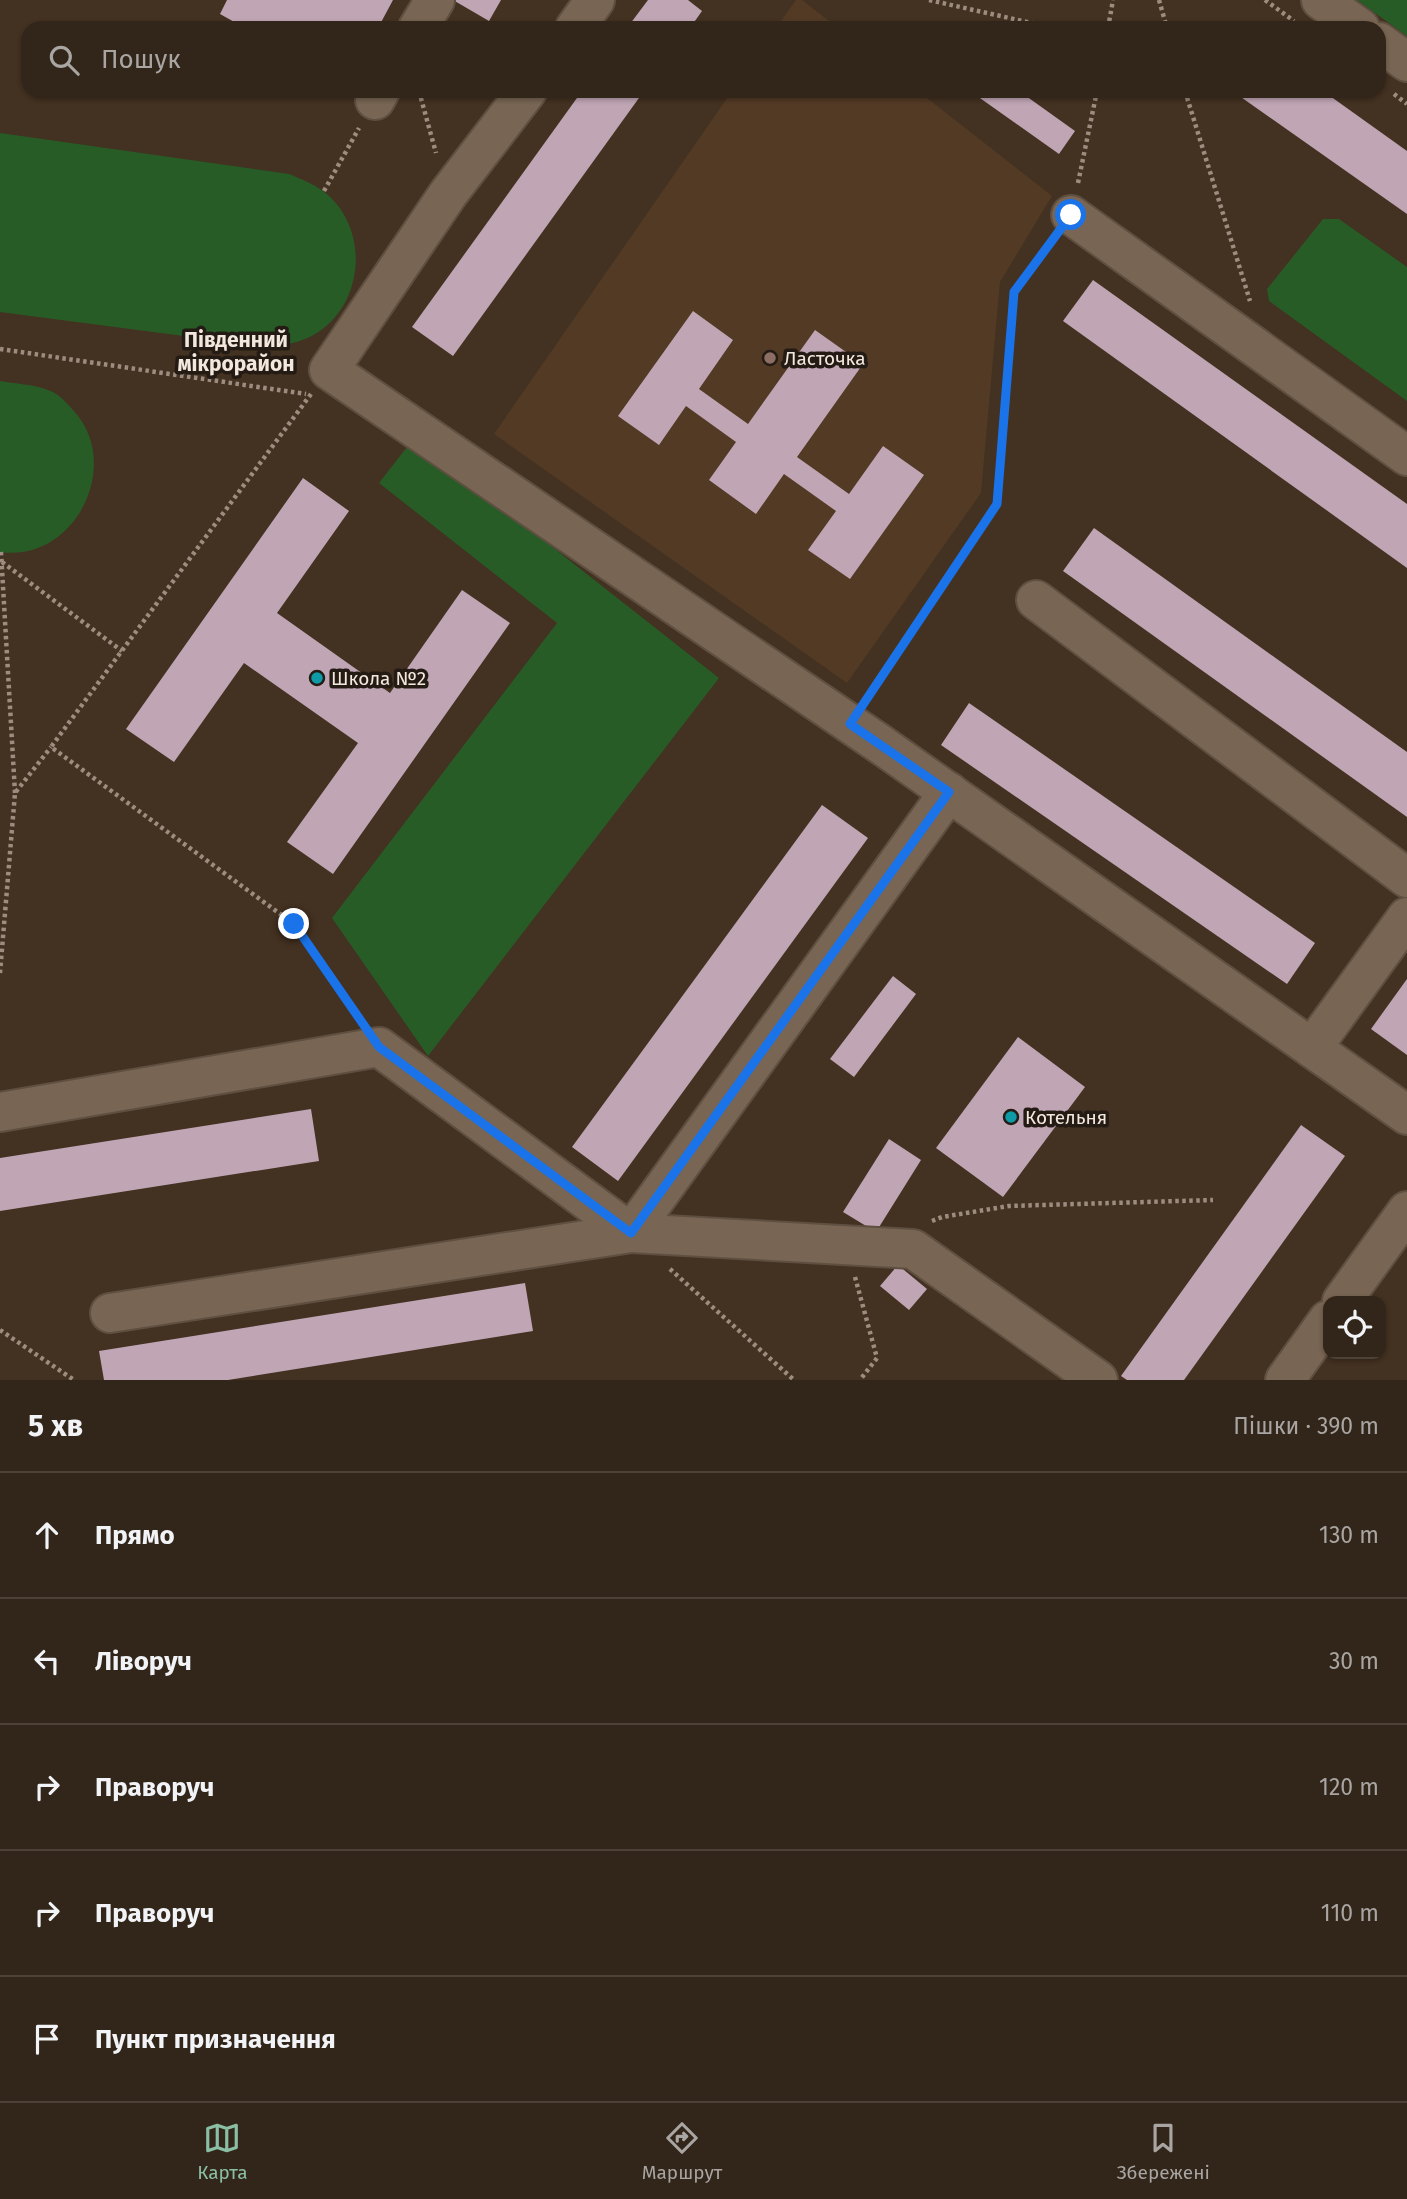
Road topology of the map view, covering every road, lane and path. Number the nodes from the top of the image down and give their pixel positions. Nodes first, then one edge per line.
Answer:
1 (435, 0) edge
2 (595, 0) edge
3 (929, 0) edge
4 (1113, 0) edge
5 (1159, 0) edge
6 (1265, 0) edge
7 (1321, 0) edge
8 (422, 21) edge
9 (580, 21) edge
10 (1023, 21) edge
11 (1109, 21) edge
12 (1165, 21) edge
13 (1294, 21) edge
14 (1350, 21) edge
15 (1386, 46) edge
16 (1407, 62) edge
17 (377, 98) edge
18 (421, 98) edge
19 (522, 98) edge
20 (1096, 98) edge
21 (1187, 98) edge
22 (324, 191) dead end
23 (448, 194) junction
24 (1071, 215) junction
25 (1250, 302) dead end
26 (0, 349) edge
27 (320, 382) junction
28 (1407, 456) edge
29 (1, 552) edge
30 (1, 561) edge
31 (1036, 600) dead end
32 (122, 651) junction
33 (850, 724) junction
34 (51, 747) junction
35 (949, 792) junction
36 (15, 793) junction
37 (1407, 878) edge
38 (1407, 917) edge
39 (0, 973) edge
40 (379, 1047) junction
41 (1312, 1048) junction
42 (0, 1112) edge
43 (1407, 1115) edge
44 (1213, 1200) dead end
45 (1407, 1210) edge
46 (930, 1222) dead end
47 (631, 1233) junction
48 (847, 1245) junction
49 (1346, 1296) edge
50 (110, 1313) dead end
51 (1323, 1327) edge
52 (0, 1330) edge
53 (1288, 1379) edge
54 (74, 1380) edge
55 (794, 1380) edge
56 (860, 1380) edge
57 (1098, 1380) edge

1 - 8 street
2 - 9 street
3 - 10 path
4 - 11 path
5 - 12 path
6 - 13 path
7 - 14 street
15 - 16 street
17 - 22 path
18 - 23 path
19 - 23 street
20 - 24 path
21 - 25 path
23 - 27 street
24 - 28 street
24 - 33 path
26 - 27 path
27 - 32 path
27 - 33 street
29 - 30 path
30 - 32 path
30 - 36 path
31 - 37 street
32 - 34 path
33 - 35 street
34 - 36 path
34 - 40 path
35 - 41 street
35 - 47 street
36 - 39 path
38 - 41 street
40 - 42 street
40 - 47 street
41 - 43 street
44 - 46 path
45 - 49 street
47 - 48 street
47 - 50 street
47 - 55 path
48 - 56 path
48 - 57 street
51 - 53 street
52 - 54 path

